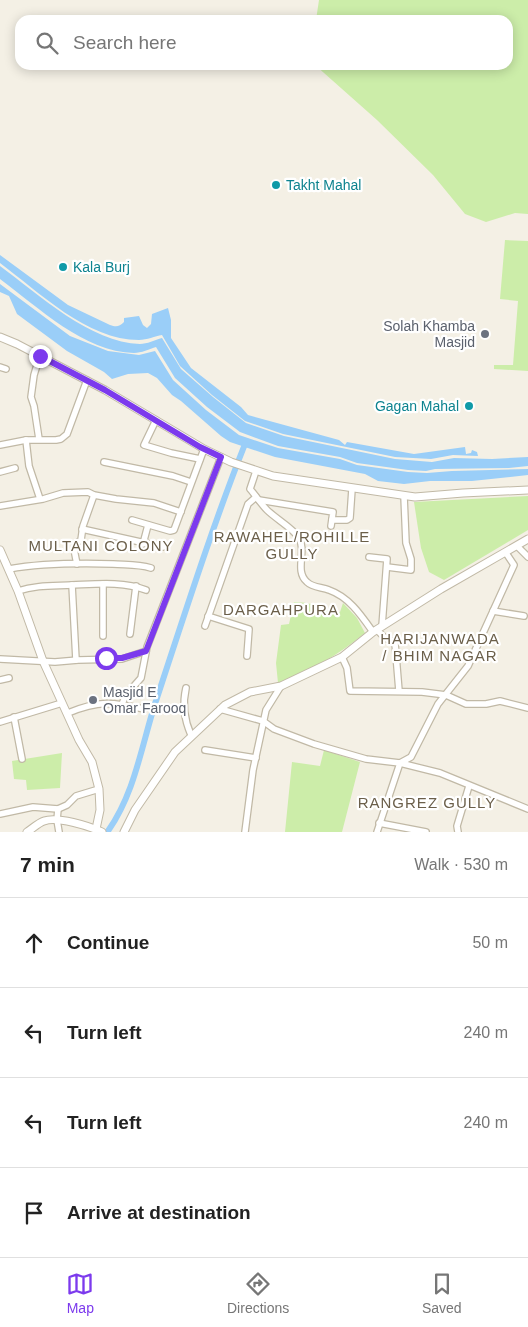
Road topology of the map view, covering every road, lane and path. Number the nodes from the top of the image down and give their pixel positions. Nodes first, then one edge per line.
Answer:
1 (0, 337) edge
2 (40, 356) junction
3 (87, 380) junction
4 (156, 420) junction
5 (39, 439) junction
6 (26, 440) junction
7 (0, 445) edge
8 (204, 449) junction
9 (221, 457) junction
10 (200, 459) junction
11 (104, 462) dead end
12 (15, 468) dead end
13 (254, 470) junction
14 (0, 472) edge
15 (191, 482) junction
16 (352, 489) junction
17 (528, 490) edge
18 (94, 495) junction
19 (404, 496) junction
20 (258, 498) junction
21 (40, 499) junction
22 (0, 506) edge
23 (181, 512) junction
24 (132, 520) dead end
25 (148, 524) junction
26 (82, 529) junction
27 (528, 539) edge
28 (143, 544) junction
29 (517, 546) junction
30 (163, 547) dead end
31 (0, 550) edge
32 (506, 553) junction
33 (528, 557) edge
34 (369, 558) dead end
35 (77, 564) junction
36 (151, 568) dead end
37 (387, 568) junction
38 (9, 569) junction
39 (104, 584) junction
40 (72, 585) junction
41 (136, 586) junction
42 (146, 590) dead end
43 (18, 591) junction
44 (494, 610) junction
45 (208, 616) junction
46 (524, 616) dead end
47 (205, 626) dead end
48 (377, 629) junction
49 (130, 634) dead end
50 (103, 636) dead end
51 (146, 651) junction
52 (247, 656) dead end
53 (342, 657) junction
54 (0, 659) edge
55 (76, 660) junction
56 (43, 661) junction
57 (9, 678) dead end
58 (0, 680) edge
59 (280, 686) junction
60 (186, 688) dead end
61 (399, 691) junction
62 (446, 695) junction
63 (62, 703) junction
64 (122, 704) junction
65 (528, 708) edge
66 (144, 709) dead end
67 (220, 709) junction
68 (68, 713) junction
69 (14, 717) junction
70 (263, 721) junction
71 (0, 722) edge
72 (191, 735) junction
73 (205, 750) dead end
74 (22, 758) dead end
75 (256, 758) junction
76 (400, 763) junction
77 (469, 786) junction
78 (99, 789) junction
79 (58, 809) junction
80 (528, 810) edge
81 (0, 814) edge
82 (57, 820) junction
83 (379, 823) junction
84 (99, 830) edge
85 (27, 832) edge
86 (59, 832) edge
87 (124, 832) edge
88 (245, 832) edge
89 (377, 832) edge
90 (426, 832) edge
91 (458, 832) edge

1 - 2 street
2 - 3 street
2 - 5 street
3 - 4 street
3 - 5 street
4 - 8 street
4 - 10 street
5 - 6 street
6 - 7 street
6 - 21 street
8 - 9 street
8 - 10 street
9 - 13 street
9 - 51 street
10 - 15 street
11 - 15 street
12 - 14 street
13 - 16 street
13 - 20 street
15 - 23 street
16 - 19 street
16 - 20 street
17 - 19 street
18 - 21 street
18 - 23 street
18 - 26 street
19 - 37 street
20 - 45 street
20 - 48 street
21 - 22 street
23 - 25 street
24 - 25 street
25 - 28 street
26 - 28 street
26 - 35 street
27 - 29 street
28 - 30 street
29 - 32 street
29 - 33 street
31 - 38 street
32 - 44 street
32 - 48 street
34 - 37 street
35 - 36 street
35 - 38 street
37 - 48 street
38 - 43 street
39 - 40 street
39 - 41 street
39 - 50 street
40 - 43 street
40 - 55 street
41 - 42 street
41 - 49 street
43 - 56 street
44 - 46 street
44 - 62 street
45 - 47 street
45 - 52 street
48 - 53 street
48 - 61 street
51 - 55 street
51 - 64 street
53 - 59 street
53 - 61 street
54 - 56 street
55 - 56 street
56 - 63 street
57 - 58 street
59 - 67 street
59 - 70 street
60 - 72 street
61 - 62 street
62 - 65 street
62 - 76 street
63 - 68 street
63 - 69 street
64 - 66 street
64 - 68 street
67 - 70 street
67 - 72 street
68 - 78 street
69 - 71 street
69 - 74 street
70 - 75 street
70 - 76 street
72 - 87 street
73 - 75 street
75 - 88 street
76 - 77 street
76 - 83 street
77 - 80 street
77 - 91 street
78 - 79 street
78 - 84 street
79 - 81 street
79 - 82 street
82 - 84 street
82 - 85 street
82 - 86 street
83 - 89 street
83 - 90 street

